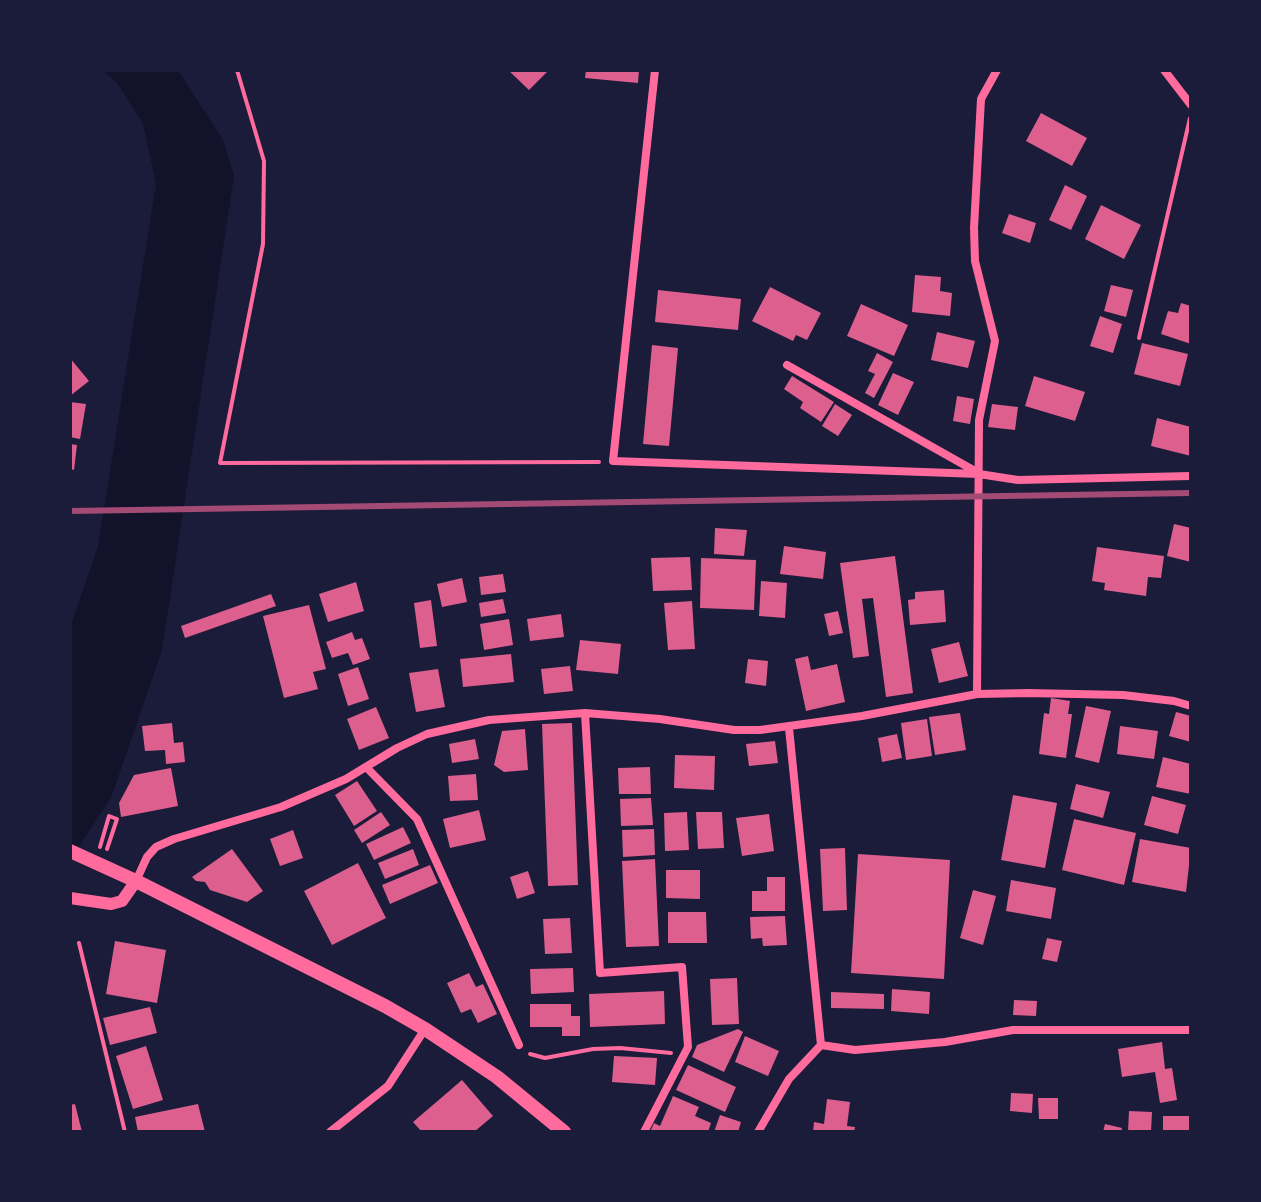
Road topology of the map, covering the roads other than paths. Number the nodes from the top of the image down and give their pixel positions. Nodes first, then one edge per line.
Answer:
1 (655, 70) edge
2 (997, 70) edge
3 (1164, 70) edge
4 (1191, 105) edge
5 (787, 365) dead end
6 (979, 474) junction
7 (1191, 476) edge
8 (977, 694) junction
9 (1191, 706) edge
10 (585, 713) junction
11 (789, 728) junction
12 (367, 768) junction
13 (70, 851) edge
14 (136, 881) junction
15 (72, 898) edge
16 (79, 943) dead end
17 (425, 1029) junction
18 (1191, 1030) edge
19 (519, 1045) road end
20 (821, 1045) junction
21 (125, 1132) edge
22 (330, 1132) edge
23 (564, 1132) edge
24 (644, 1132) edge
25 (758, 1132) edge

1 - 6 street
2 - 6 street
3 - 4 street
5 - 6 street
6 - 7 street
6 - 8 street
8 - 9 street
8 - 11 street
10 - 11 street
10 - 12 street
10 - 24 street
11 - 20 street
12 - 14 street
12 - 19 street
13 - 14 highway
14 - 15 main road
14 - 17 highway
16 - 21 lane
17 - 22 street
17 - 23 highway
18 - 20 street
20 - 25 street

